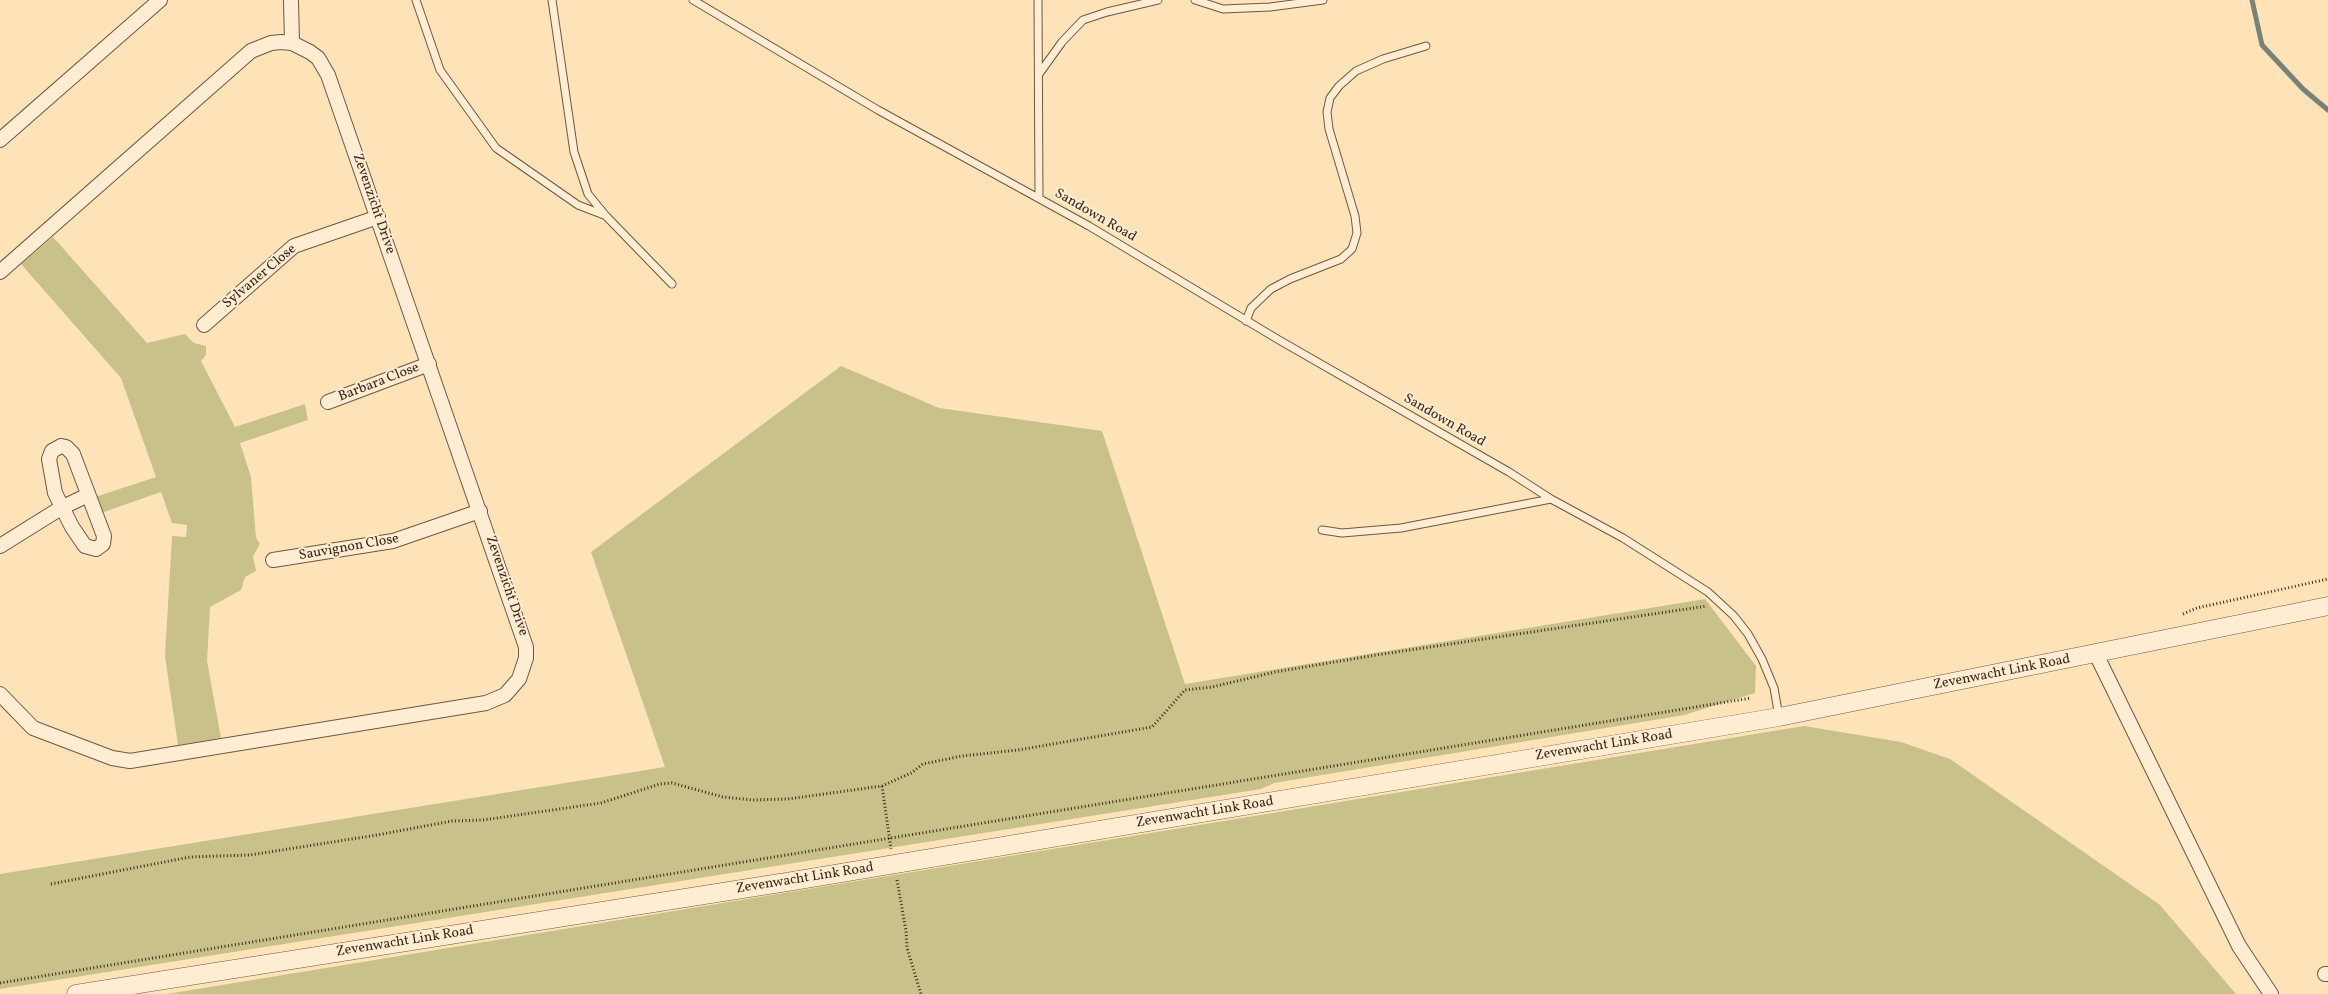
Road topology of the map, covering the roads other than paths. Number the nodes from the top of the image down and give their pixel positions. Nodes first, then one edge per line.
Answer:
1 (160, 0) edge
2 (416, 0) edge
3 (552, 0) edge
4 (693, 0) edge
5 (1038, 0) edge
6 (1158, 0) edge
7 (1194, 0) edge
8 (1323, 0) edge
9 (291, 2) dead end
10 (292, 43) junction
11 (1426, 46) dead end
12 (1039, 75) junction
13 (0, 140) edge
14 (1039, 198) junction
15 (606, 216) junction
16 (378, 218) junction
17 (0, 272) edge
18 (672, 284) dead end
19 (1246, 320) junction
20 (204, 326) dead end
21 (429, 364) junction
22 (328, 402) dead end
23 (88, 495) junction
24 (1551, 499) junction
25 (61, 508) junction
26 (480, 511) junction
27 (1322, 530) dead end
28 (0, 546) edge
29 (273, 560) dead end
30 (2328, 606) edge
31 (2096, 654) junction
32 (0, 694) edge
33 (1779, 717) junction
34 (76, 994) edge
35 (2270, 994) edge

1 - 13 street
2 - 15 lane
3 - 15 lane
4 - 14 lane, Sandown Road
5 - 12 lane
6 - 12 lane
7 - 8 lane
9 - 10 street
10 - 16 street, Zevenzicht Drive
10 - 17 street
11 - 19 lane
12 - 14 lane
14 - 19 lane, Sandown Road
15 - 18 lane
16 - 20 street, Sylvaner Close
16 - 21 street, Zevenzicht Drive
19 - 24 lane, Sandown Road
21 - 22 street, Barbara Close
21 - 26 street, Zevenzicht Drive
23 - 25 street
23 - 25 street
23 - 25 street
24 - 27 lane
24 - 33 lane, Sandown Road
25 - 28 street
26 - 29 street, Sauvignon Close
26 - 32 street, Zevenzicht Drive
30 - 31 street, Zevenwacht Link Road
31 - 33 street, Zevenwacht Link Road
31 - 35 street
33 - 34 street, Zevenwacht Link Road

